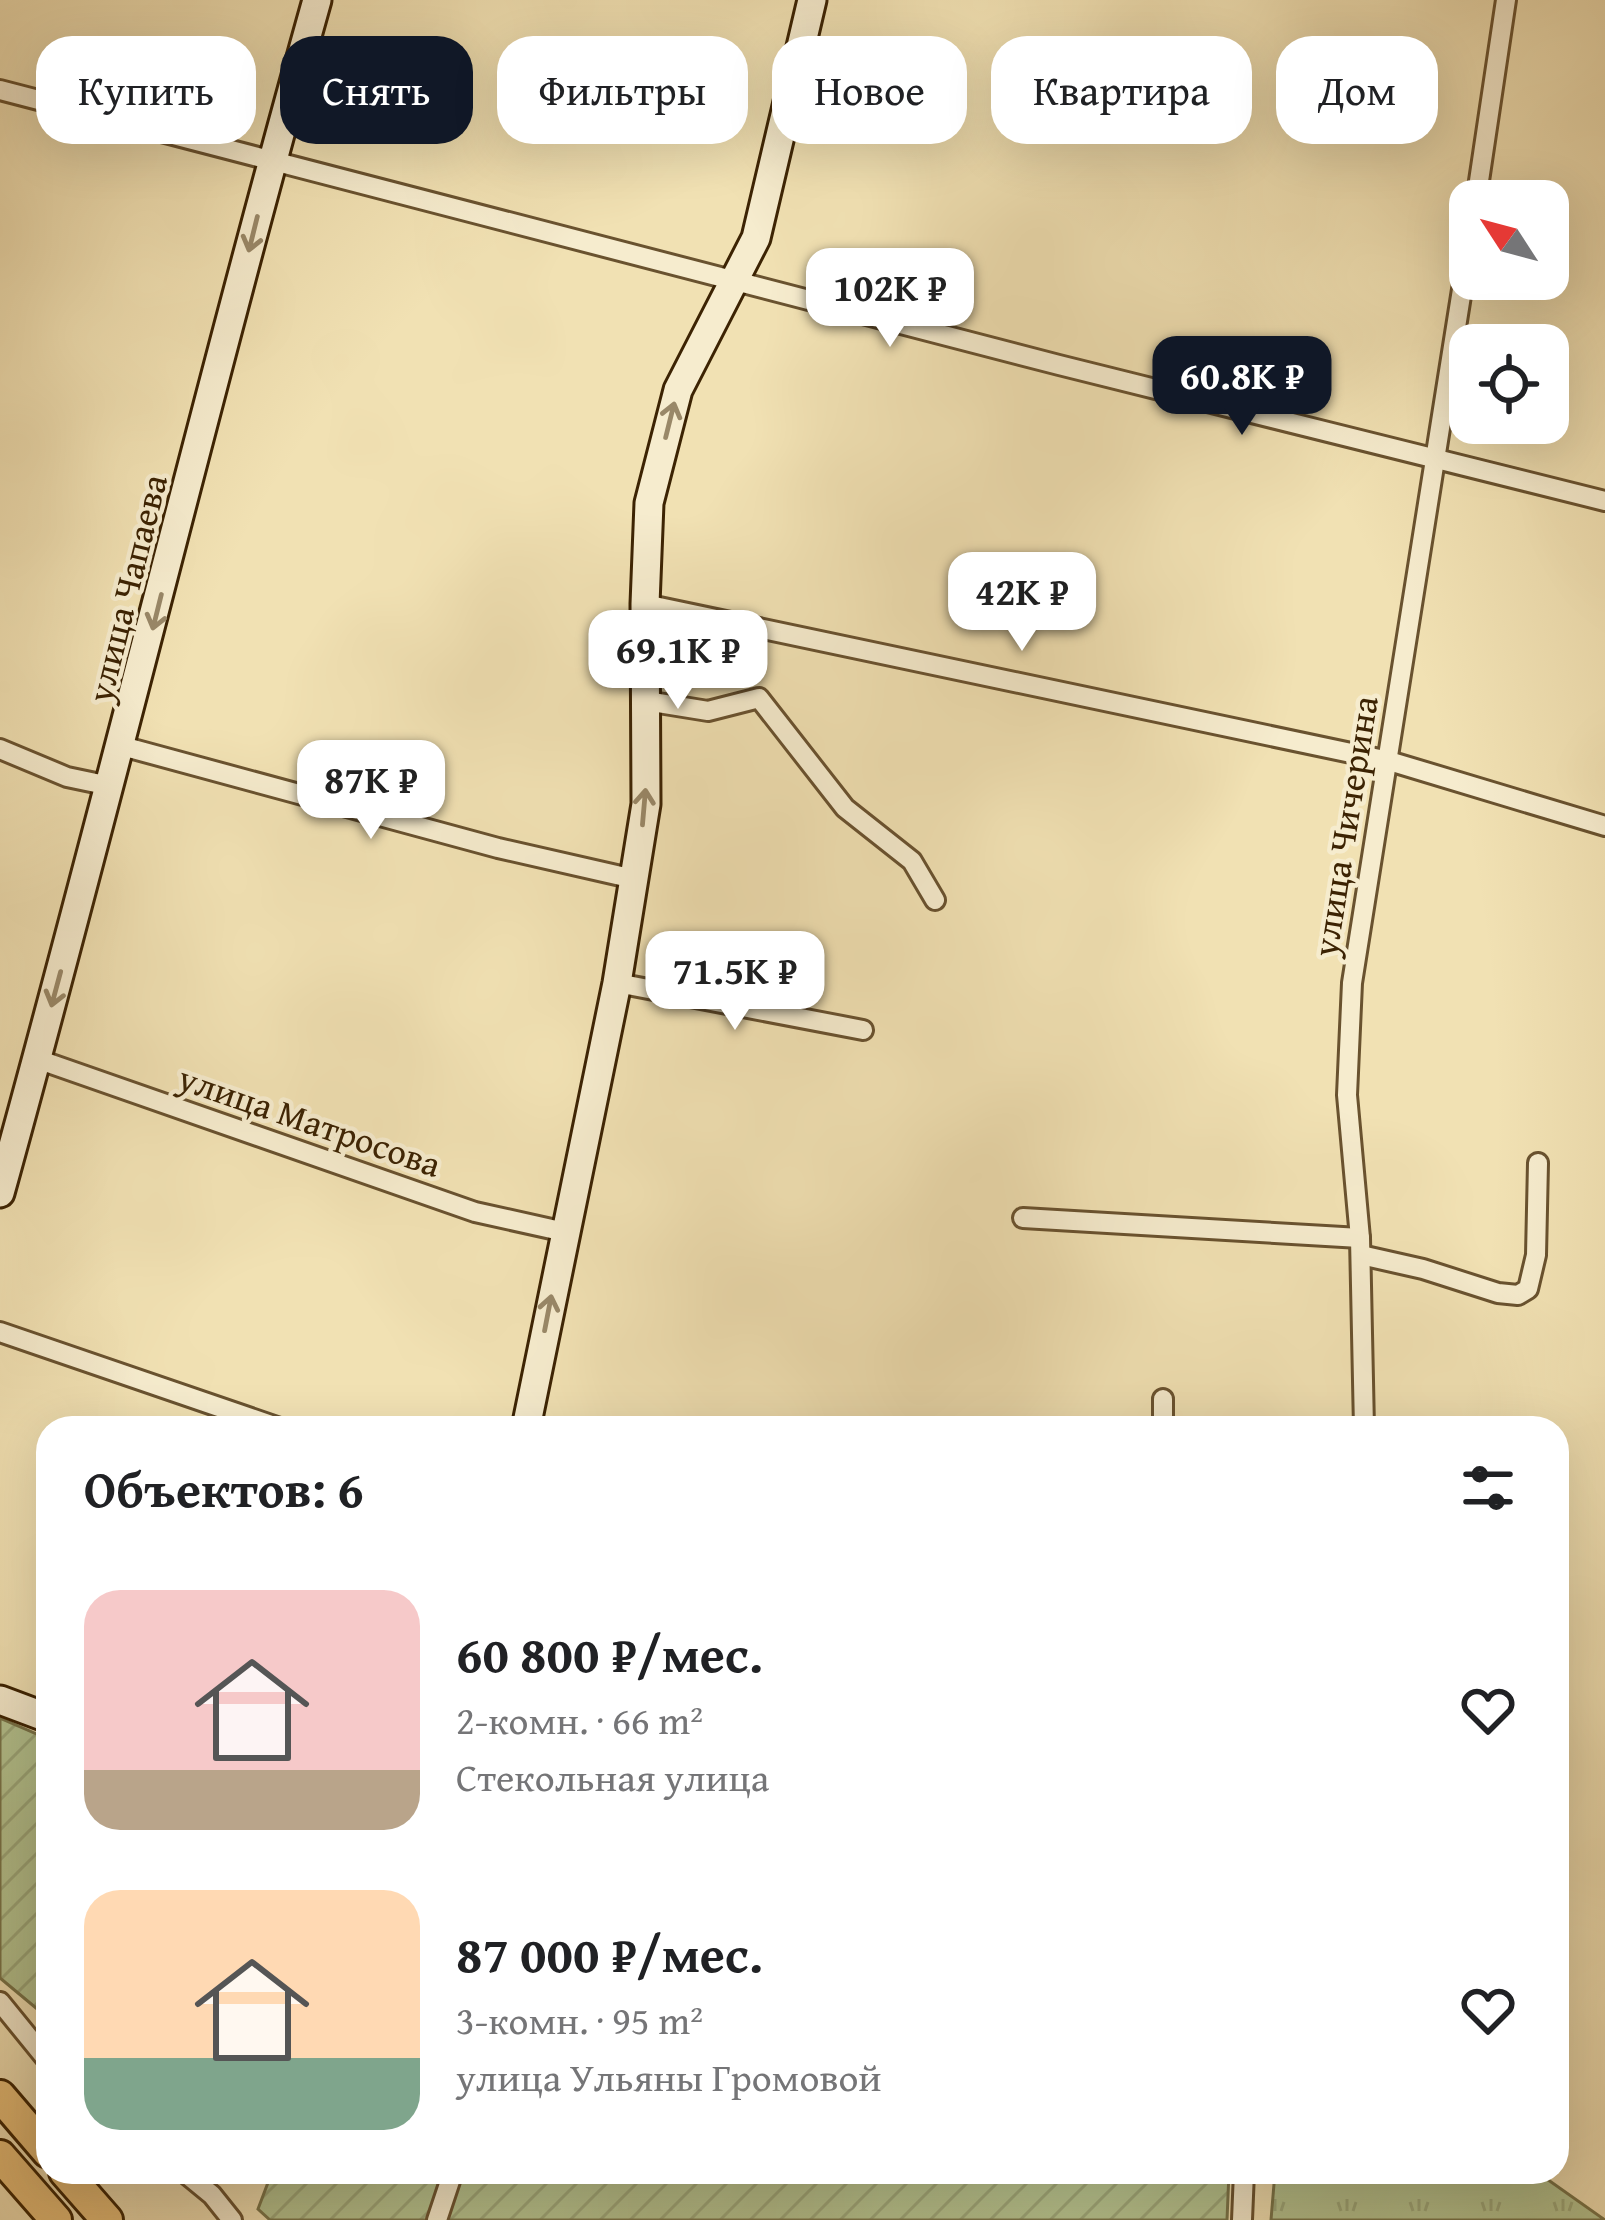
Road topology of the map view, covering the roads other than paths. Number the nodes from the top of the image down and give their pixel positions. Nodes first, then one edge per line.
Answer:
1 (317, 0) edge
2 (812, 0) edge
3 (1506, 0) edge
4 (0, 90) edge
5 (272, 161) junction
6 (1479, 180) edge
7 (735, 281) junction
8 (1461, 300) edge
9 (1437, 459) junction
10 (1605, 501) edge
11 (645, 604) junction
12 (646, 701) junction
13 (122, 746) junction
14 (0, 749) edge
15 (1389, 761) junction
16 (110, 786) junction
17 (1605, 826) edge
18 (634, 879) junction
19 (935, 900) dead end
20 (617, 983) junction
21 (862, 1030) dead end
22 (37, 1059) junction
23 (1538, 1163) dead end
24 (0, 1193) edge
25 (1023, 1218) dead end
26 (565, 1232) junction
27 (1360, 1246) junction
28 (0, 1332) edge
29 (1162, 1399) dead end
30 (245, 1416) edge
31 (528, 1416) edge
32 (1163, 1416) edge
33 (1364, 1416) edge
34 (0, 1700) edge
35 (36, 1714) edge
36 (0, 2002) edge
37 (36, 2046) edge
38 (0, 2096) edge
39 (36, 2138) edge
40 (0, 2156) edge
41 (76, 2184) edge
42 (196, 2184) edge
43 (448, 2184) edge
44 (1243, 2184) edge
45 (56, 2220) edge
46 (107, 2220) edge
47 (232, 2220) edge
48 (437, 2220) edge
49 (1241, 2220) edge

1 - 5 main road, улица Чапаева
2 - 7 main road
3 - 6 street
4 - 5 street
5 - 7 street
5 -> 13 main road, улица Чапаева
7 - 9 street
11 -> 7 main road
8 - 9 street, улица Чичерина
9 - 10 street
9 - 15 street, улица Чичерина
11 - 12 main road
11 - 15 street
18 -> 12 main road
12 - 19 street
13 - 16 main road, улица Чапаева
13 - 18 street
14 - 16 street
15 - 17 street
15 - 27 street, улица Чичерина
16 -> 22 main road, улица Чапаева
18 - 20 main road
20 - 21 street
20 - 26 main road
22 - 24 main road, улица Чапаева
22 - 26 street, улица Матросова
23 - 27 street
25 - 27 street
31 -> 26 main road
27 - 33 street, улица Чичерина
28 - 30 street
29 - 32 street
34 - 35 main road
36 - 37 street
38 - 39 main road
40 - 45 main road
41 - 46 main road
42 - 47 street
43 - 48 street
44 - 49 street

